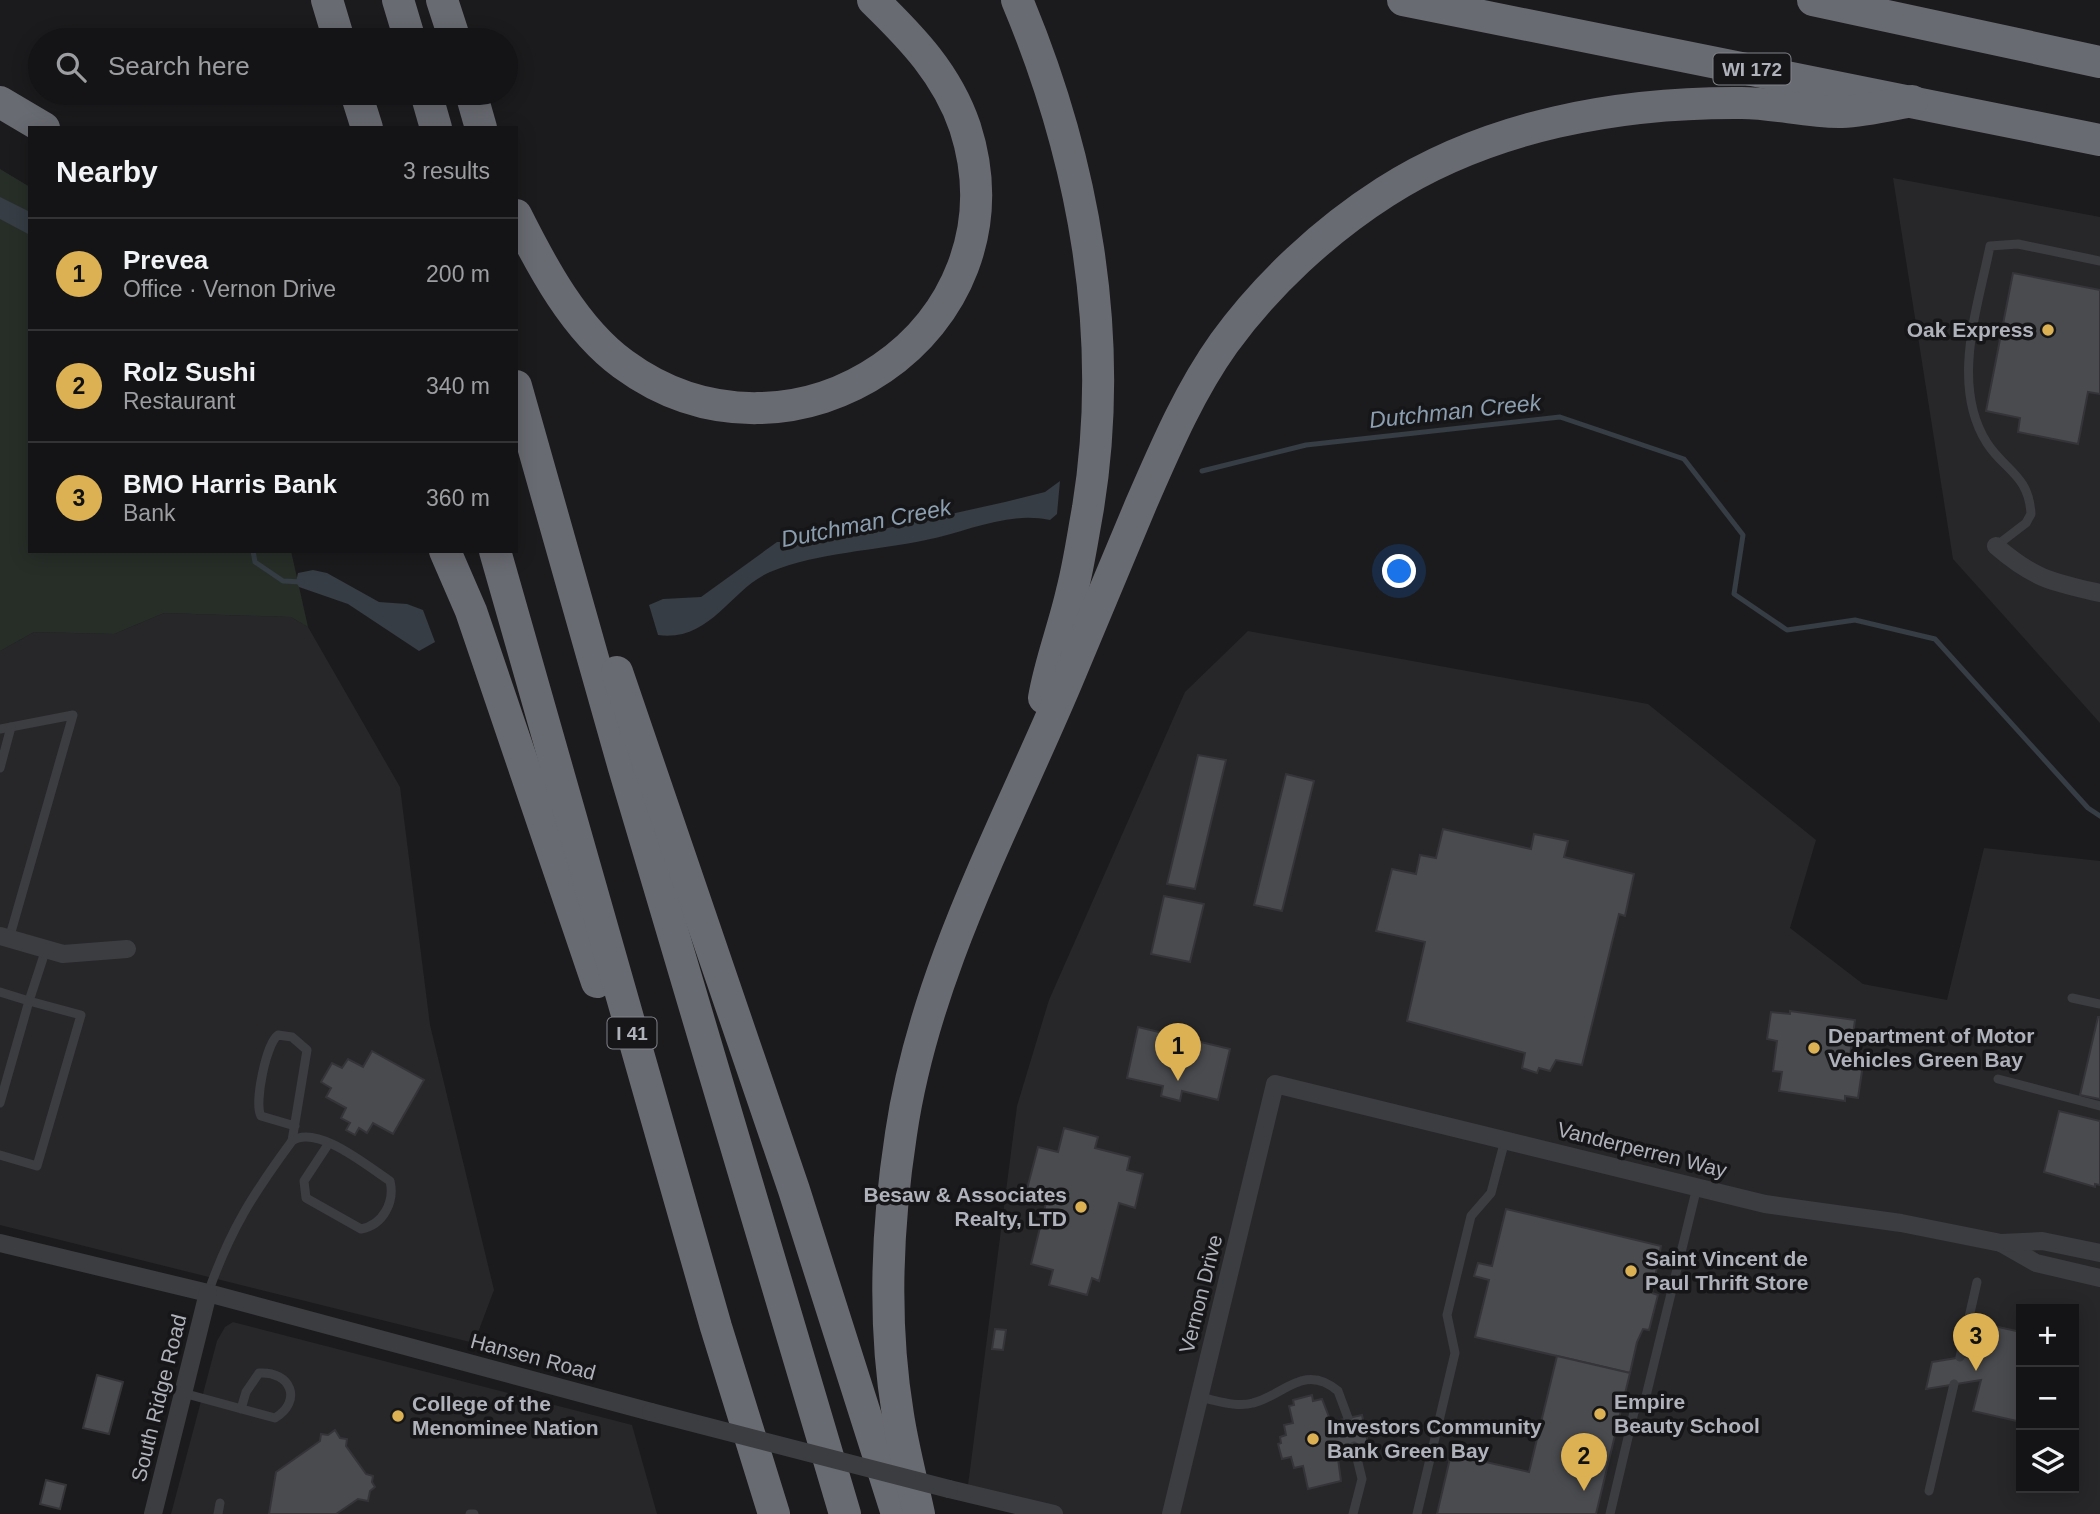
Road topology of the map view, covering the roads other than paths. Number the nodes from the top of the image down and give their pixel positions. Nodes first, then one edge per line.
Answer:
1 (327, 0) edge
2 (398, 0) edge
3 (442, 0) edge
4 (873, 0) edge
5 (1017, 0) edge
6 (1403, 0) edge
7 (1813, 0) edge
8 (335, 28) edge
9 (406, 28) edge
10 (451, 28) edge
11 (2100, 62) edge
12 (1912, 101) junction
13 (0, 102) edge
14 (360, 105) edge
15 (429, 105) edge
16 (474, 105) edge
17 (41, 126) edge
18 (366, 126) edge
19 (435, 126) edge
20 (480, 126) edge
21 (2100, 140) edge
22 (518, 218) edge
23 (2100, 261) edge
24 (518, 392) edge
25 (540, 463) junction
26 (1996, 546) joint
27 (446, 553) edge
28 (496, 553) edge
29 (2100, 593) edge
30 (11, 727) junction
31 (0, 729) edge
32 (1034, 759) junction
33 (0, 768) edge
34 (4, 938) edge
35 (46, 949) junction
36 (127, 949) dead end
37 (0, 992) edge
38 (2072, 998) dead end
39 (29, 1001) junction
40 (2100, 1004) edge
41 (1998, 1079) dead end
42 (1275, 1084) joint
43 (0, 1103) edge
44 (2100, 1106) edge
45 (295, 1126) junction
46 (1505, 1140) junction
47 (292, 1141) junction
48 (329, 1143) junction
49 (0, 1155) edge
50 (1697, 1187) junction
51 (0, 1243) edge
52 (2001, 1243) junction
53 (2100, 1253) edge
54 (2100, 1278) edge
55 (1977, 1282) dead end
56 (208, 1293) junction
57 (716, 1327) junction
58 (1960, 1357) dead end
59 (1954, 1384) dead end
60 (183, 1393) junction
61 (1199, 1396) junction
62 (241, 1409) junction
63 (1348, 1418) dead end
64 (1354, 1446) dead end
65 (1929, 1491) dead end
66 (220, 1503) dead end
67 (153, 1514) edge
68 (218, 1514) edge
69 (774, 1514) edge
70 (845, 1514) edge
71 (897, 1514) edge
72 (919, 1514) edge
73 (1054, 1514) edge
74 (1171, 1514) edge
75 (1353, 1514) edge
76 (1417, 1514) edge
77 (1610, 1514) edge

1 - 8 highway
2 - 9 highway
3 - 10 highway
4 - 22 highway
5 - 32 highway
6 - 12 highway, WI 172
7 - 11 highway
12 - 21 highway, WI 172
12 - 32 highway
13 - 17 highway
14 - 18 highway
15 - 19 highway
16 - 20 highway
23 - 26 lane
24 - 25 highway
25 - 70 highway
25 - 71 highway
26 - 29 street
27 - 57 highway
28 - 57 highway, I 41
30 - 31 lane
30 - 33 lane
30 - 34 lane
32 - 72 highway
34 - 35 street
35 - 36 street
35 - 39 lane
37 - 39 lane
38 - 40 lane
39 - 43 lane
39 - 49 lane
41 - 44 lane
42 - 46 street, Vanderperren Way
42 - 61 street, Vernon Drive
45 - 45 lane
45 - 47 lane
46 - 50 street, Vanderperren Way
46 - 76 lane
47 - 48 lane
47 - 56 lane
48 - 48 lane
50 - 52 street, Vanderperren Way
50 - 77 lane
51 - 56 street, Hansen Road
52 - 53 street, Vanderperren Way
52 - 54 street, Vanderperren Way
55 - 58 lane
56 - 60 street, South Ridge Road
56 - 73 street, Hansen Road, bridge
57 - 69 highway, I 41
59 - 65 lane
60 - 62 lane
60 - 67 street, South Ridge Road
61 - 63 lane
61 - 74 street, Vernon Drive
62 - 62 lane
64 - 75 lane
66 - 68 lane

